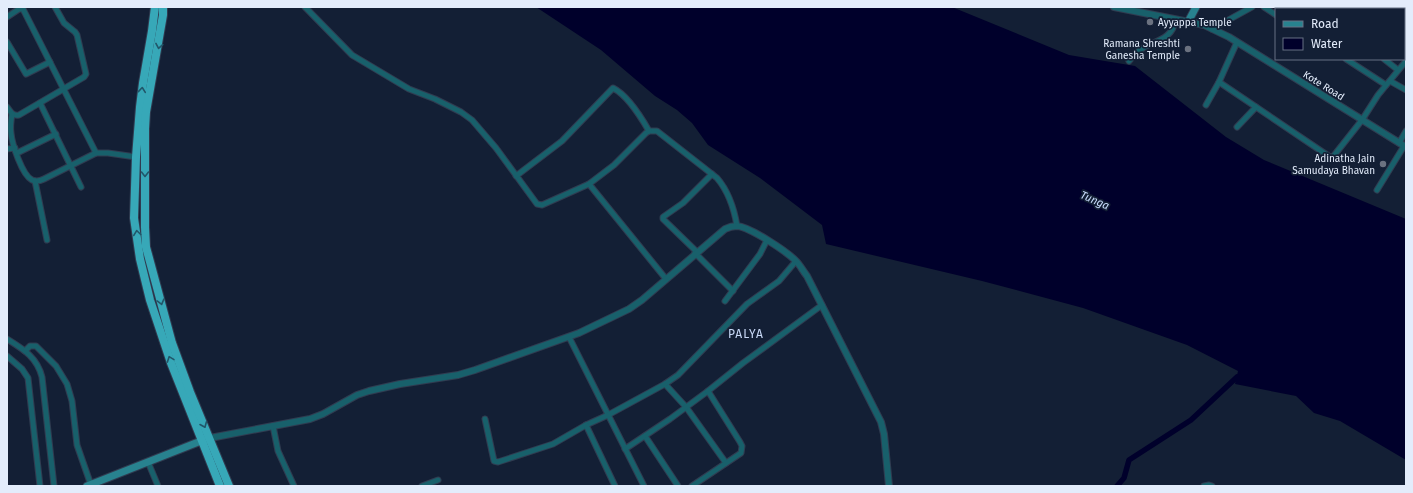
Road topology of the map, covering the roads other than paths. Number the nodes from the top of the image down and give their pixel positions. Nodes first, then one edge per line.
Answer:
1 (55, 7) edge
2 (155, 7) edge
3 (163, 7) edge
4 (305, 7) edge
5 (1114, 7) edge
6 (1147, 7) edge
7 (1196, 7) edge
8 (1252, 7) edge
9 (1264, 7) edge
10 (1144, 14) junction
11 (1275, 14) edge
12 (7, 17) edge
13 (1175, 20) junction
14 (1188, 22) junction
15 (1212, 29) junction
16 (7, 42) edge
17 (1237, 42) junction
18 (1348, 60) edge
19 (1385, 60) edge
20 (1406, 60) edge
21 (1129, 61) dead end
22 (50, 62) junction
23 (1398, 70) junction
24 (1219, 82) junction
25 (1388, 83) junction
26 (64, 89) junction
27 (1406, 90) edge
28 (40, 103) junction
29 (1206, 105) dead end
30 (7, 107) edge
31 (1256, 107) junction
32 (12, 114) junction
33 (1362, 120) junction
34 (9, 125) edge
35 (1237, 127) dead end
36 (649, 131) junction
37 (1406, 131) edge
38 (56, 134) junction
39 (1403, 146) edge
40 (14, 148) junction
41 (7, 149) edge
42 (17, 153) junction
43 (96, 153) junction
44 (136, 157) junction
45 (72, 166) junction
46 (712, 174) junction
47 (516, 176) junction
48 (35, 181) junction
49 (589, 184) junction
50 (81, 187) dead end
51 (1378, 190) dead end
52 (737, 226) junction
53 (47, 240) dead end
54 (767, 240) junction
55 (143, 247) junction
56 (696, 253) junction
57 (796, 261) junction
58 (666, 279) junction
59 (733, 291) junction
60 (725, 301) dead end
61 (822, 305) junction
62 (569, 337) junction
63 (7, 339) edge
64 (25, 351) junction
65 (7, 356) edge
66 (665, 384) junction
67 (708, 391) junction
68 (686, 407) junction
69 (608, 414) junction
70 (485, 419) dead end
71 (586, 425) junction
72 (273, 426) junction
73 (645, 436) junction
74 (206, 439) junction
75 (625, 449) junction
76 (148, 462) junction
77 (726, 463) junction
78 (438, 480) dead end
79 (89, 485) edge
80 (40, 486) edge
81 (54, 486) edge
82 (158, 486) edge
83 (220, 486) edge
84 (229, 486) edge
85 (294, 486) edge
86 (422, 486) edge
87 (615, 486) edge
88 (644, 486) edge
89 (678, 486) edge
90 (692, 486) edge
91 (889, 486) edge
92 (1204, 486) edge
93 (1212, 486) edge

1 - 26 street
44 -> 2 highway
3 -> 55 highway
4 - 47 street
5 - 10 street, Kote Road
6 - 10 street
7 - 14 main road
8 - 15 street
9 - 11 street
10 - 13 street, Kote Road
12 - 22 street
13 - 14 street, Kote Road
13 - 21 street
14 - 15 street, Kote Road
15 - 17 street, Kote Road
16 - 22 street
17 - 24 street
17 - 33 street, Kote Road
18 - 25 street
19 - 23 street
20 - 23 street
22 - 26 street
23 - 25 street
24 - 29 street
24 - 31 street
25 - 27 street
25 - 33 street
26 - 28 street
26 - 43 street
28 - 32 street
28 - 38 street
30 - 32 street
31 - 33 street
31 - 35 street
32 - 34 street
33 - 39 street, Kote Road
34 - 40 street
36 - 46 street
36 - 47 street
36 - 49 street
37 - 39 street
38 - 42 street
38 - 45 street
39 - 51 street
40 - 41 street
40 - 42 street
42 - 48 street
43 - 44 street
43 - 45 street
55 -> 44 highway
45 - 48 street
45 - 50 street
46 - 52 street
46 - 56 street
47 - 49 street
48 - 53 street
49 - 58 street
52 - 54 street
52 - 56 street
54 - 57 street
54 - 59 street
55 - 74 highway
56 - 58 street
56 - 59 street
57 - 61 street
57 - 66 street
58 - 62 street
59 - 60 street
61 - 67 street
61 - 91 street
62 - 69 street
62 - 72 street
63 - 64 street
64 - 79 street
64 - 81 street
65 - 80 street
66 - 68 street
66 - 69 street
67 - 68 street
67 - 77 street
68 - 73 street
68 - 77 street
69 - 71 street
69 - 75 street
70 - 71 street
71 - 87 street
72 - 74 street
72 - 85 street
73 - 75 street
73 - 89 street
74 - 76 main road
74 - 83 highway
74 - 84 highway
75 - 88 street
76 - 79 main road
76 - 82 street
77 - 90 street
78 - 86 street
92 - 93 street

